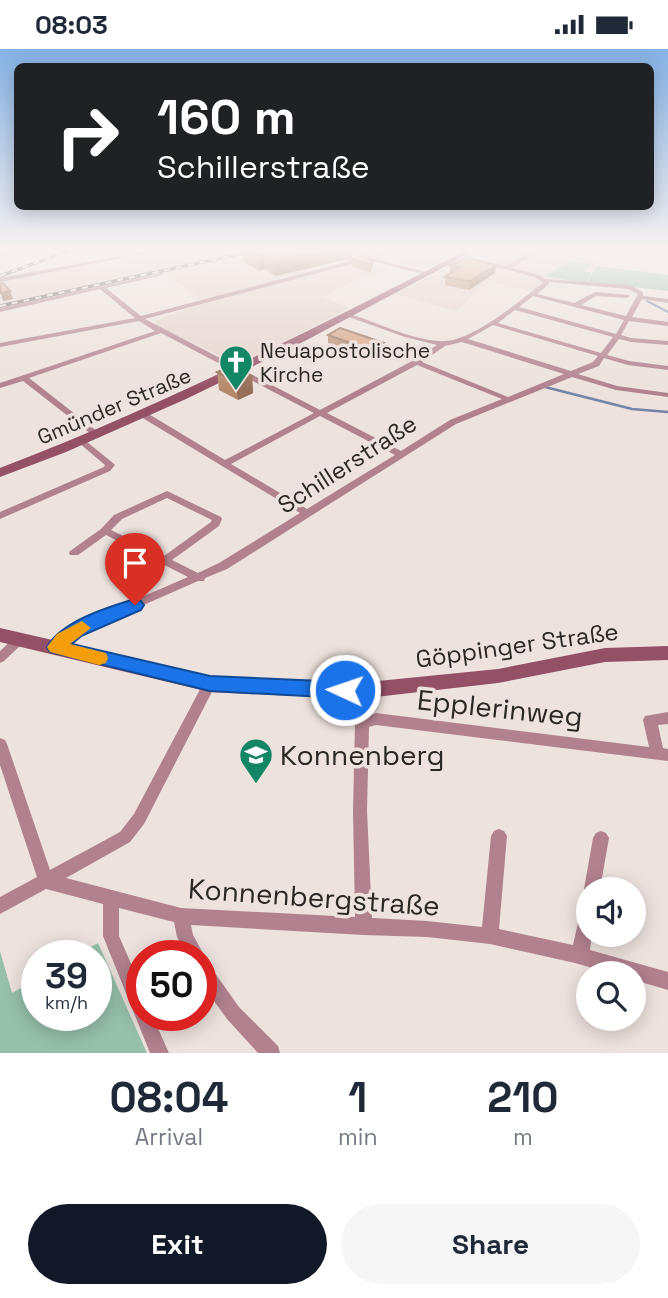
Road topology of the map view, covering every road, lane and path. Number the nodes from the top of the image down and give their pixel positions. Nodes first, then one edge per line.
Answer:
1 (65, 296) edge
2 (111, 296) edge
3 (227, 296) edge
4 (384, 296) edge
5 (534, 296) edge
6 (538, 296) edge
7 (592, 296) edge
8 (639, 297) joint
9 (668, 301) edge
10 (576, 305) junction
11 (514, 308) junction
12 (0, 310) edge
13 (348, 315) junction
14 (140, 319) junction
15 (628, 319) junction
16 (492, 323) junction
17 (668, 324) edge
18 (161, 331) junction
19 (617, 337) junction
20 (463, 340) junction
21 (443, 344) junction
22 (668, 344) edge
23 (0, 345) edge
24 (603, 356) junction
25 (417, 362) junction
26 (668, 367) edge
27 (240, 372) junction
28 (572, 374) junction
29 (24, 378) junction
30 (0, 386) edge
31 (668, 395) edge
32 (505, 398) junction
33 (318, 413) junction
34 (145, 415) junction
35 (98, 435) junction
36 (82, 442) junction
37 (400, 454) junction
38 (224, 464) junction
39 (0, 473) edge
40 (307, 513) junction
41 (0, 516) edge
42 (105, 531) junction
43 (75, 554) dead end
44 (166, 559) junction
45 (200, 578) junction
46 (0, 635) edge
47 (19, 641) junction
48 (57, 647) junction
49 (668, 653) edge
50 (0, 658) edge
51 (210, 684) junction
52 (668, 718) edge
53 (0, 744) edge
54 (662, 753) edge
55 (499, 836) dead end
56 (601, 838) dead end
57 (594, 877) edge
58 (46, 881) junction
59 (111, 898) junction
60 (0, 906) edge
61 (181, 916) junction
62 (365, 927) junction
63 (490, 936) junction
64 (187, 940) edge
65 (581, 947) edge
66 (580, 955) junction
67 (126, 972) edge
68 (668, 981) edge
69 (217, 990) edge
70 (151, 1031) edge
71 (160, 1053) edge
72 (271, 1053) edge

1 - 12 street
2 - 14 street
3 - 14 street
4 - 13 street, Gmünder Straße
5 - 11 street
6 - 10 street
7 - 10 street
8 - 9 street
8 - 15 street, Schillerstraße
10 - 15 street
11 - 16 street
11 - 19 street
13 - 21 street
13 - 27 street, Gmünder Straße
14 - 18 street
14 - 23 street
15 - 17 street
15 - 19 street, Schillerstraße
16 - 20 street
16 - 24 street
18 - 27 street
18 - 29 street
19 - 22 street
19 - 24 street, Schillerstraße
20 - 21 street
20 - 28 street
21 - 25 street
24 - 26 street
24 - 28 street, Schillerstraße
25 - 32 street
25 - 33 street
27 - 33 street
27 - 34 street, Gmünder Straße
28 - 31 street
28 - 32 street, Schillerstraße
29 - 30 street
29 - 35 street
32 - 37 street, Schillerstraße
33 - 37 street
33 - 38 street
34 - 35 street, Gmünder Straße
34 - 38 street
35 - 36 street, Gmünder Straße
36 - 39 street, Gmünder Straße
36 - 41 street
37 - 40 street, Schillerstraße
38 - 40 street
40 - 45 street, Schillerstraße
42 - 43 street
42 - 44 street
42 - 44 street
44 - 45 street
45 - 48 street, Schillerstraße
46 - 47 street, Göppinger Straße
47 - 48 street, Göppinger Straße
47 - 50 street
48 - 51 street, Göppinger Straße
49 - 51 street, Göppinger Straße
51 - 58 street
52 - 54 street
53 - 58 street
54 - 62 street, Epplerinweg
55 - 63 street
56 - 57 street
58 - 59 street, Konnenbergstraße
58 - 60 street
59 - 61 street, Konnenbergstraße
59 - 67 street
61 - 62 street, Konnenbergstraße
61 - 64 street
62 - 63 street, Konnenbergstraße
63 - 66 street, Konnenbergstraße
65 - 66 street
66 - 68 street, Konnenbergstraße
69 - 72 street
70 - 71 street

